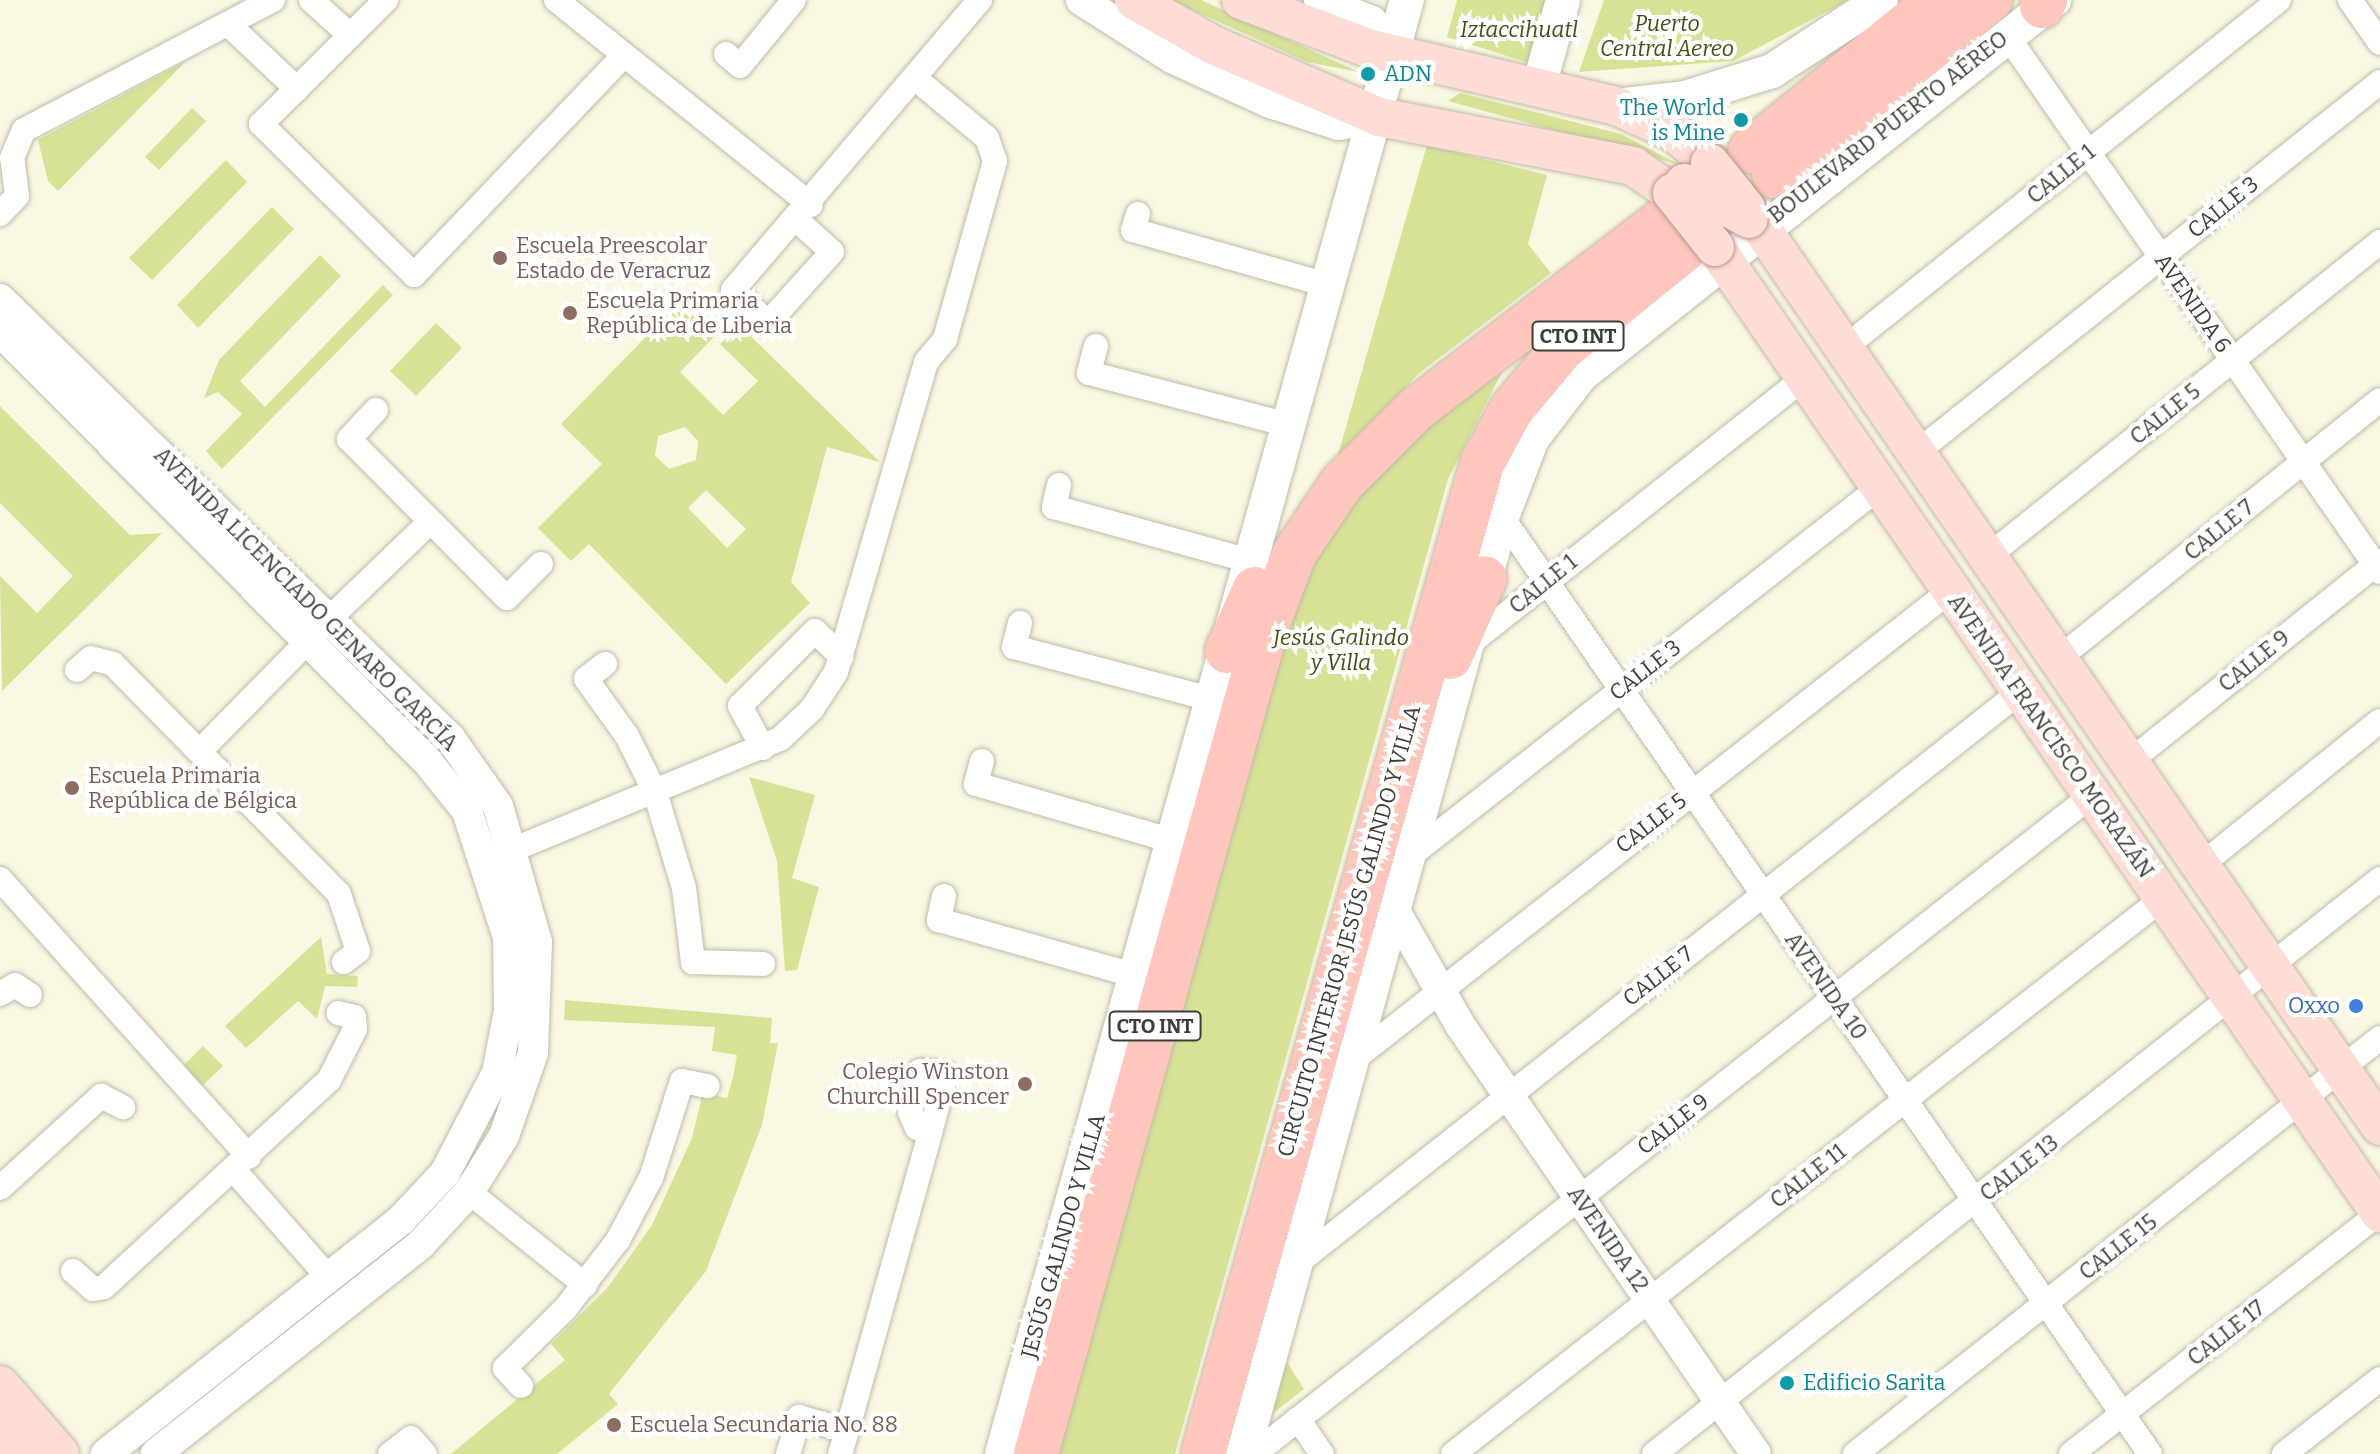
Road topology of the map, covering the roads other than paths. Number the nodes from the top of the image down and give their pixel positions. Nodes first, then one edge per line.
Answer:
1 (273, 0) edge
2 (311, 0) edge
3 (386, 0) edge
4 (556, 0) edge
5 (794, 0) edge
6 (980, 0) edge
7 (1081, 0) edge
8 (1134, 0) edge
9 (1241, 0) edge
10 (1319, 0) edge
11 (1407, 0) edge
12 (1563, 0) edge
13 (1881, 0) edge
14 (1938, 0) edge
15 (2279, 0) edge
16 (2350, 0) edge
17 (2047, 2) edge
18 (1998, 17) edge
19 (228, 24) junction
20 (350, 35) junction
21 (2380, 43) edge
22 (726, 54) dead end
23 (1392, 54) junction
24 (624, 55) junction
25 (916, 79) junction
26 (2380, 82) edge
27 (1539, 86) junction
28 (297, 89) junction
29 (1616, 106) junction
30 (1379, 117) junction
31 (2088, 152) junction
32 (1708, 205) junction
33 (0, 214) edge
34 (1138, 214) dead end
35 (1754, 221) junction
36 (2380, 242) edge
37 (2161, 257) junction
38 (1331, 286) junction
39 (0, 299) edge
40 (0, 331) edge
41 (1096, 346) dead end
42 (1844, 348) junction
43 (2233, 360) junction
44 (1804, 378) junction
45 (2380, 400) edge
46 (376, 410) dead end
47 (1292, 426) junction
48 (1916, 453) junction
49 (2304, 462) junction
50 (1342, 483) junction
51 (1059, 485) dead end
52 (1880, 487) junction
53 (1502, 517) junction
54 (430, 522) junction
55 (240, 552) junction
56 (1987, 557) junction
57 (1254, 562) junction
58 (541, 564) dead end
59 (2378, 566) edge
60 (1485, 578) junction
61 (1546, 581) junction
62 (1951, 590) junction
63 (1020, 623) dead end
64 (318, 630) junction
65 (1470, 643) junction
66 (1227, 651) junction
67 (842, 657) junction
68 (2058, 659) junction
69 (605, 664) dead end
70 (77, 670) dead end
71 (1621, 689) junction
72 (2021, 691) junction
73 (1215, 700) junction
74 (2380, 721) edge
75 (450, 738) junction
76 (1402, 742) junction
77 (763, 748) junction
78 (200, 751) junction
79 (427, 761) junction
80 (982, 761) dead end
81 (2129, 762) junction
82 (1692, 791) junction
83 (655, 792) junction
84 (2092, 795) junction
85 (1174, 841) junction
86 (512, 850) junction
87 (1411, 855) junction
88 (2200, 866) junction
89 (0, 879) edge
90 (2380, 879) edge
91 (1763, 894) junction
92 (944, 896) dead end
93 (2163, 898) junction
94 (1392, 922) junction
95 (344, 962) dead end
96 (763, 964) dead end
97 (2270, 967) junction
98 (1137, 976) junction
99 (1435, 990) junction
100 (0, 994) edge
101 (30, 995) dead end
102 (1834, 997) junction
103 (2233, 1000) junction
104 (509, 1011) junction
105 (338, 1013) dead end
106 (539, 1015) junction
107 (2380, 1038) edge
108 (1354, 1059) junction
109 (2341, 1069) junction
110 (708, 1086) dead end
111 (1507, 1094) junction
112 (1905, 1100) junction
113 (2303, 1101) junction
114 (123, 1107) dead end
115 (2380, 1126) edge
116 (930, 1133) dead end
117 (242, 1164) junction
118 (0, 1188) edge
119 (469, 1192) junction
120 (1579, 1198) junction
121 (1976, 1202) junction
122 (2380, 1213) edge
123 (401, 1220) junction
124 (420, 1245) junction
125 (1296, 1264) junction
126 (73, 1271) dead end
127 (329, 1278) junction
128 (585, 1285) junction
129 (1649, 1300) junction
130 (2046, 1303) junction
131 (2380, 1379) edge
132 (0, 1385) edge
133 (521, 1386) dead end
134 (1720, 1402) junction
135 (2123, 1414) junction
136 (1298, 1419) junction
137 (0, 1428) edge
138 (844, 1442) edge
139 (22, 1454) edge
140 (60, 1454) edge
141 (106, 1454) edge
142 (155, 1454) edge
143 (390, 1454) edge
144 (425, 1454) edge
145 (788, 1454) edge
146 (1002, 1454) edge
147 (1036, 1454) edge
148 (1203, 1454) edge
149 (1243, 1454) edge
150 (1254, 1454) edge
151 (1322, 1454) edge
152 (1453, 1454) edge
153 (1654, 1454) edge
154 (1756, 1454) edge
155 (1855, 1454) edge
156 (2071, 1454) edge
157 (2150, 1454) edge
158 (2284, 1454) edge

1 - 19 street
2 - 20 street
3 - 20 street
4 - 24 street
5 - 22 street
6 - 25 street
7 - 30 street
8 - 30 main road
9 - 23 main road
10 - 23 street
11 - 23 main road, JESÚS GALINDO Y VILLA
12 - 27 main road
13 - 29 main road
14 - 32 highway, CTO INT
15 - 31 street, CALLE 1
16 - 21 street
17 - 18 main road, BOULEVARD PUERTO AÉREO / CTO INT
18 - 31 street, AVENIDA 6
18 - 32 highway, CTO INT
18 - 35 main road, BOULEVARD PUERTO AÉREO / CTO INT
19 - 28 street
19 - 33 street
20 - 28 street
23 - 27 main road
23 - 30 main road, JESÚS GALINDO Y VILLA
24 - 25 street
24 - 28 street
25 - 67 street
26 - 37 street, CALLE 3
27 - 29 main road
29 - 32 main road
30 - 32 main road
30 - 38 main road, JESÚS GALINDO Y VILLA / CTO INT
31 - 37 street, AVENIDA 6
31 - 42 street, CALLE 1
32 - 35 main road, bridge
32 - 35 main road, CTO INT
32 - 44 main road, AVENIDA FRANCISCO MORAZÁN
32 - 50 highway, CTO INT
32 - 53 main road, CTO INT
32 - 76 highway, CIRCUITO INTERIOR JESÚS GALINDO Y VILLA / CTO INT
34 - 38 street
35 - 42 main road
36 - 43 street, CALLE 5
37 - 43 street, AVENIDA 6
37 - 48 street, CALLE 3
38 - 47 main road, JESÚS GALINDO Y VILLA / CTO INT
39 - 55 street, AVENIDA LICENCIADO GENARO GARCÍA
40 - 55 street, AVENIDA LICENCIADO GENARO GARCÍA
41 - 47 street
42 - 48 main road
43 - 49 street, AVENIDA 6
43 - 56 street, CALLE 5
44 - 52 main road, AVENIDA FRANCISCO MORAZÁN
44 - 61 street, CALLE 1
45 - 49 street, CALLE 7
46 - 54 street
47 - 57 main road, JESÚS GALINDO Y VILLA / CTO INT
48 - 56 main road
49 - 59 street, AVENIDA 6
49 - 68 street, CALLE 7
50 - 66 highway
50 - 147 highway, CTO INT
51 - 57 street
52 - 62 main road, AVENIDA FRANCISCO MORAZÁN
52 - 71 street, CALLE 3
53 - 60 main road, CTO INT
53 - 61 street, AVENIDA 10
54 - 58 street
54 - 64 street
55 - 64 street, AVENIDA LICENCIADO GENARO GARCÍA
56 - 68 main road
57 - 66 main road, JESÚS GALINDO Y VILLA / CTO INT
59 - 81 street, CALLE 9
60 - 65 main road, CTO INT
60 - 76 highway
61 - 65 street, CALLE 1
61 - 71 street, AVENIDA 10
62 - 72 main road, AVENIDA FRANCISCO MORAZÁN
62 - 82 street, CALLE 5
63 - 73 street
64 - 75 street, AVENIDA LICENCIADO GENARO GARCÍA
64 - 78 street
64 - 79 street, AVENIDA LICENCIADO GENARO GARCÍA
65 - 87 main road, CTO INT
66 - 73 main road, JESÚS GALINDO Y VILLA / CTO INT
67 - 77 street
67 - 77 street
68 - 81 main road
69 - 83 street
70 - 78 street
71 - 82 street, AVENIDA 10
71 - 87 street, CALLE 3
72 - 84 main road, AVENIDA FRANCISCO MORAZÁN
72 - 91 street, CALLE 7
73 - 85 main road, JESÚS GALINDO Y VILLA / CTO INT
74 - 88 street
75 - 79 street
75 - 86 street, AVENIDA LICENCIADO GENARO GARCÍA
76 - 148 highway, CIRCUITO INTERIOR JESÚS GALINDO Y VILLA / CTO INT
77 - 83 street
78 - 95 street
79 - 104 street, AVENIDA LICENCIADO GENARO GARCÍA
80 - 85 street
81 - 88 main road
82 - 91 street, AVENIDA 10
82 - 99 street, CALLE 5
83 - 86 street
83 - 96 street
84 - 93 main road, AVENIDA FRANCISCO MORAZÁN
84 - 102 street, CALLE 9
85 - 98 main road, JESÚS GALINDO Y VILLA / CTO INT
86 - 106 street, AVENIDA LICENCIADO GENARO GARCÍA
87 - 94 main road, CTO INT
88 - 97 main road
89 - 117 street
90 - 97 street, CALLE 13
91 - 102 street, AVENIDA 10
91 - 111 street, CALLE 7
92 - 98 street
93 - 103 main road, AVENIDA FRANCISCO MORAZÁN
93 - 112 street, CALLE 11
94 - 99 street, AVENIDA 12
94 - 108 main road, CTO INT
97 - 103 street, CALLE 13
97 - 109 main road
98 - 146 main road, JESÚS GALINDO Y VILLA / CTO INT
99 - 108 street, CALLE 5
99 - 111 street, AVENIDA 12
100 - 101 street
102 - 112 street, AVENIDA 10
102 - 120 street, CALLE 9
103 - 113 main road, AVENIDA FRANCISCO MORAZÁN
103 - 121 street, CALLE 13
104 - 106 street
104 - 123 street, AVENIDA LICENCIADO GENARO GARCÍA
105 - 117 street
106 - 119 street, AVENIDA LICENCIADO GENARO GARCÍA
107 - 109 street, CALLE 15
108 - 125 main road, CTO INT
109 - 113 street, CALLE 15
109 - 115 main road
110 - 128 street
111 - 120 street, AVENIDA 12
111 - 125 street, CALLE 7
112 - 121 street, AVENIDA 10
112 - 129 street, CALLE 11
113 - 122 main road, AVENIDA FRANCISCO MORAZÁN
113 - 130 street, CALLE 15
114 - 118 street
116 - 138 street
117 - 126 street
117 - 127 street
119 - 124 street, AVENIDA LICENCIADO GENARO GARCÍA
119 - 128 street
120 - 129 street, AVENIDA 12
120 - 136 street, CALLE 9
121 - 130 street, AVENIDA 10
121 - 134 street, CALLE 13
122 - 135 street, CALLE 17
123 - 124 street
123 - 127 street, AVENIDA LICENCIADO GENARO GARCÍA
124 - 142 street, AVENIDA LICENCIADO GENARO GARCÍA
125 - 149 main road, CTO INT
127 - 141 street, AVENIDA LICENCIADO GENARO GARCÍA
128 - 133 street
129 - 134 street, AVENIDA 12
129 - 152 street, CALLE 11
130 - 135 street, AVENIDA 10
130 - 155 street, CALLE 15
131 - 158 street
132 - 140 main road
134 - 153 street, CALLE 13
134 - 154 street, AVENIDA 12
135 - 156 street, CALLE 17
135 - 157 street, AVENIDA 10
136 - 150 street, CALLE 9
136 - 151 street
137 - 139 main road
138 - 145 street
143 - 144 street

